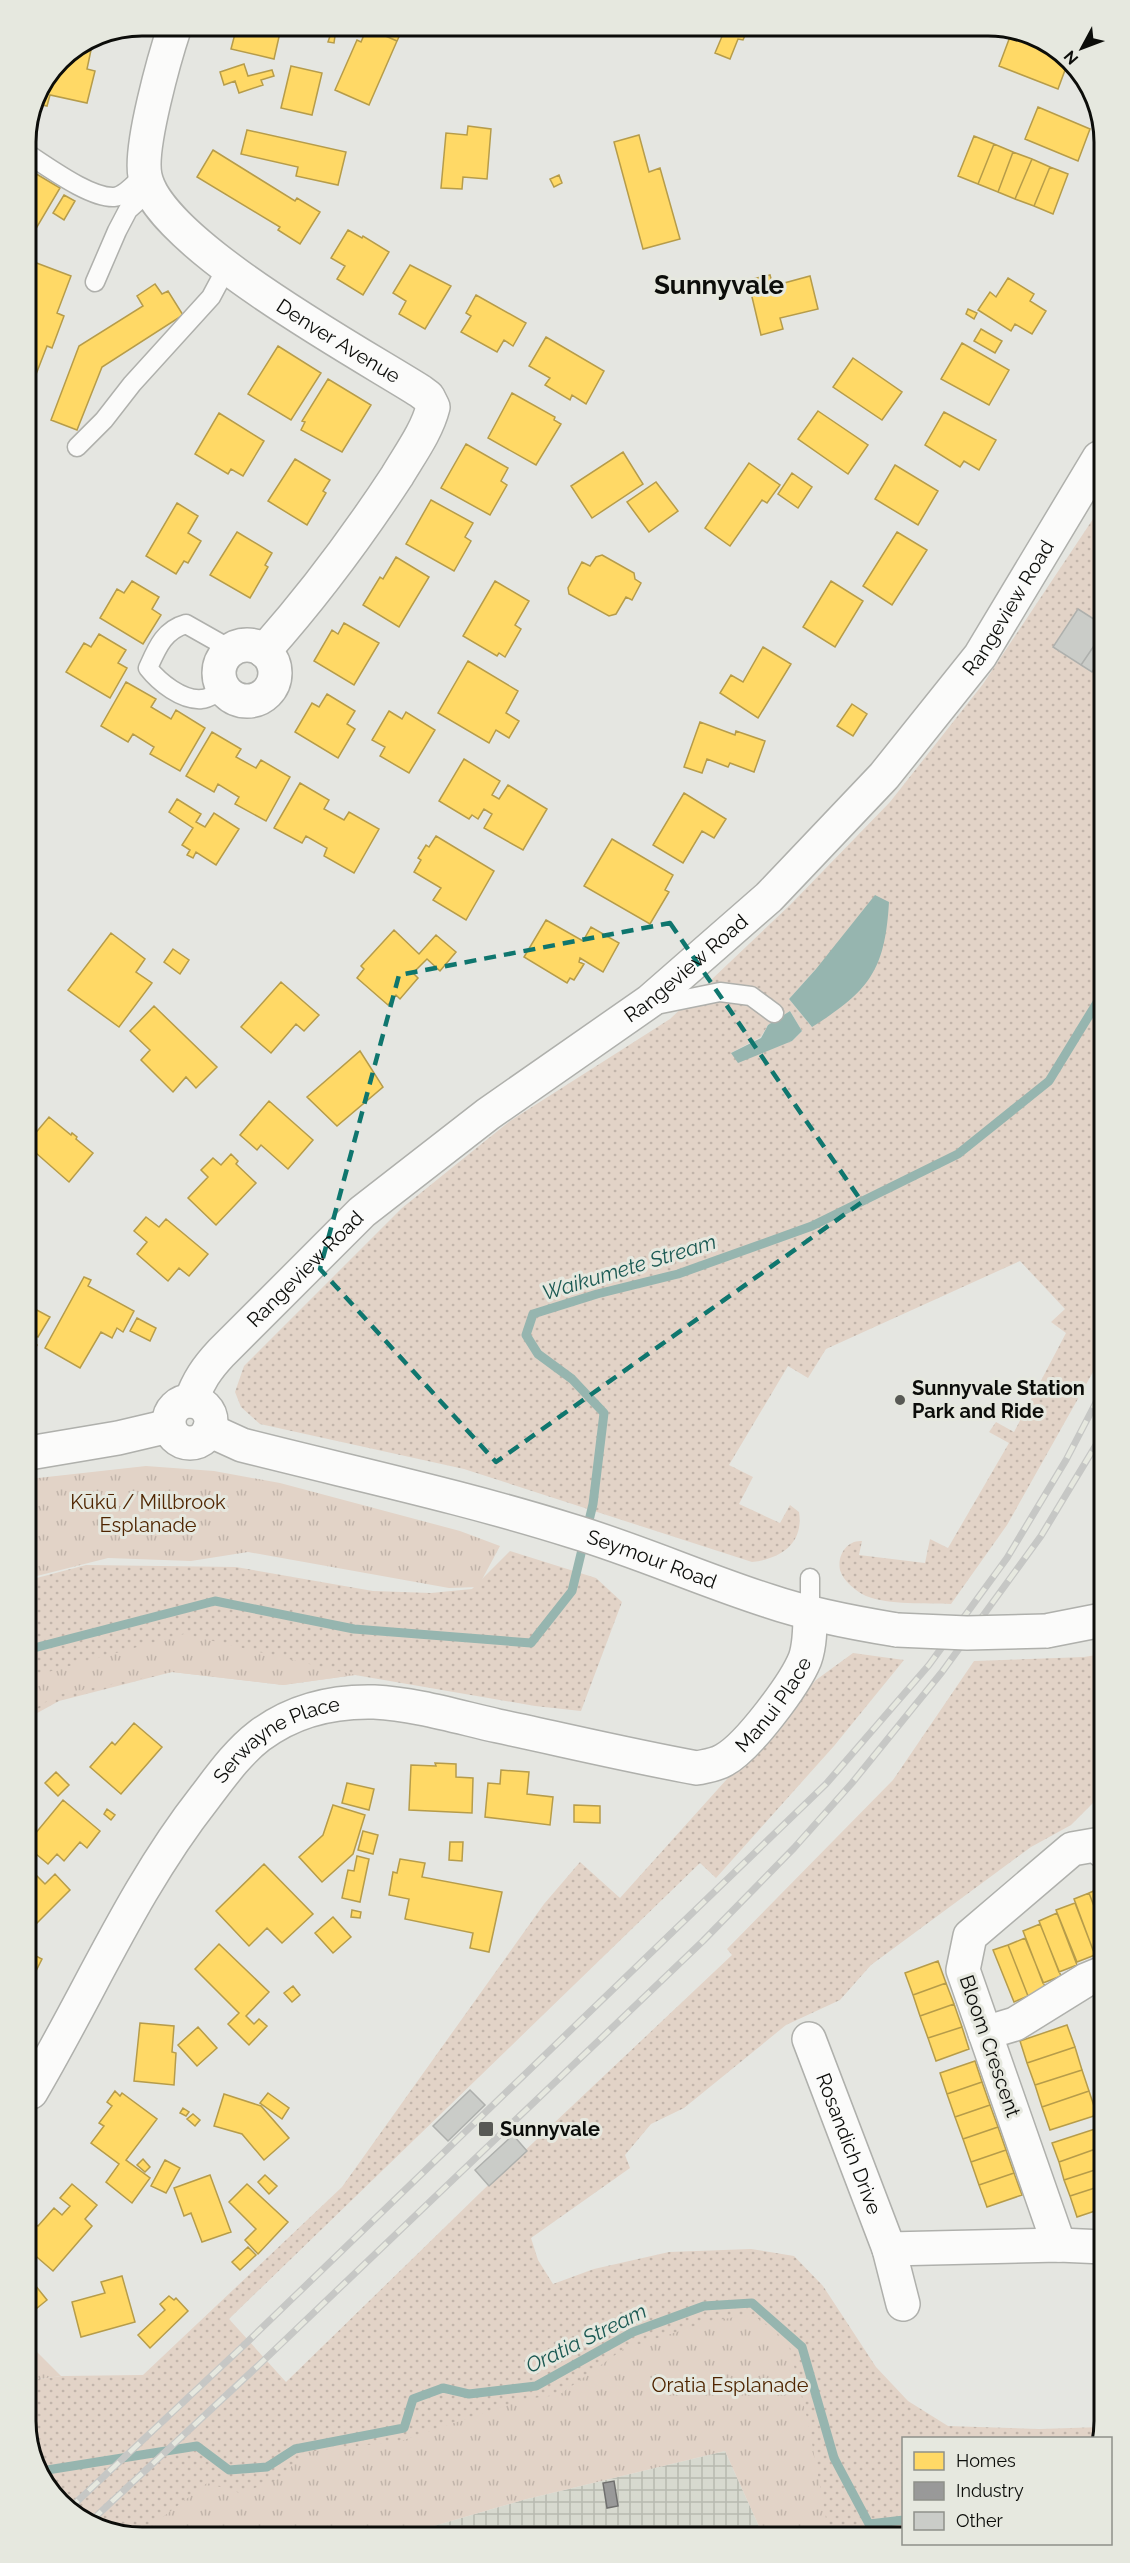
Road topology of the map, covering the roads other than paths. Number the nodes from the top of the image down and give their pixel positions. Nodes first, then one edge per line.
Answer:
1 (172, 36) edge
2 (36, 159) edge
3 (146, 183) junction
4 (226, 267) junction
5 (95, 282) dead end
6 (77, 447) dead end
7 (1094, 466) edge
8 (232, 650) junction
9 (264, 651) junction
10 (224, 689) junction
11 (639, 1009) junction
12 (774, 1013) dead end
13 (191, 1401) junction
14 (169, 1426) junction
15 (209, 1430) junction
16 (36, 1453) edge
17 (810, 1578) dead end
18 (810, 1613) junction
19 (1094, 1622) edge
20 (697, 1768) joint
21 (1094, 1845) edge
22 (1094, 1977) edge
23 (985, 2033) junction
24 (809, 2039) dead end
25 (36, 2083) edge
26 (1059, 2245) junction
27 (1094, 2247) edge
28 (889, 2248) junction
29 (903, 2304) dead end

1 - 3 street
2 - 3 lane
3 - 4 street, Denver Avenue
3 - 5 lane
4 - 6 lane
4 - 9 street, Denver Avenue
7 - 11 street, Rangeview Road
8 - 9 street
8 - 10 street
8 - 10 lane
9 - 10 street
11 - 12 lane
11 - 13 street, Rangeview Road
13 - 14 street
13 - 15 street
14 - 15 street
14 - 16 street
15 - 18 street, Seymour Road
17 - 18 lane
18 - 19 street, Seymour Road, bridge
18 - 20 street, Manui Place
20 - 25 street, Serwayne Place
21 - 23 street, Bloom Crescent
22 - 23 street
23 - 26 street, Bloom Crescent
24 - 28 street, Rosandich Drive
26 - 27 street
26 - 28 street
28 - 29 street, Rosandich Drive

